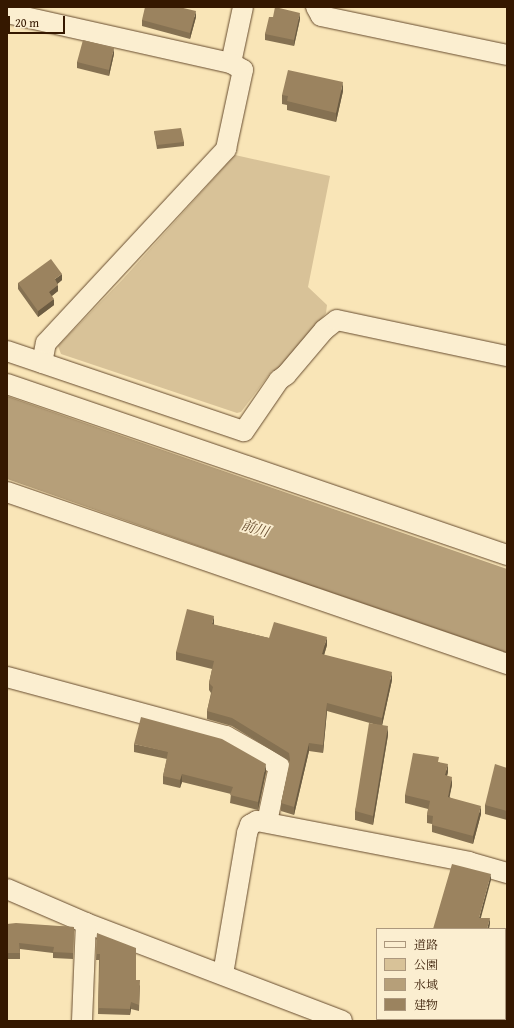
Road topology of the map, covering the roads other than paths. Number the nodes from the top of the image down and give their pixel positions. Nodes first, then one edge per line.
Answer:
1 (243, 7) edge
2 (316, 7) edge
3 (7, 13) edge
4 (507, 55) edge
5 (230, 63) junction
6 (7, 351) edge
7 (507, 356) edge
8 (42, 363) junction
9 (7, 384) edge
10 (7, 492) edge
11 (507, 554) edge
12 (507, 664) edge
13 (7, 677) edge
14 (267, 822) junction
15 (507, 873) edge
16 (7, 889) edge
17 (86, 923) junction
18 (223, 974) junction
19 (82, 1021) edge
20 (342, 1021) edge

1 - 5 street
2 - 4 street
3 - 5 street
5 - 8 street
6 - 8 street
7 - 8 street
9 - 11 street
10 - 12 street
13 - 14 street
14 - 15 street
14 - 18 street
16 - 17 street
17 - 18 street
17 - 19 street
18 - 20 street

